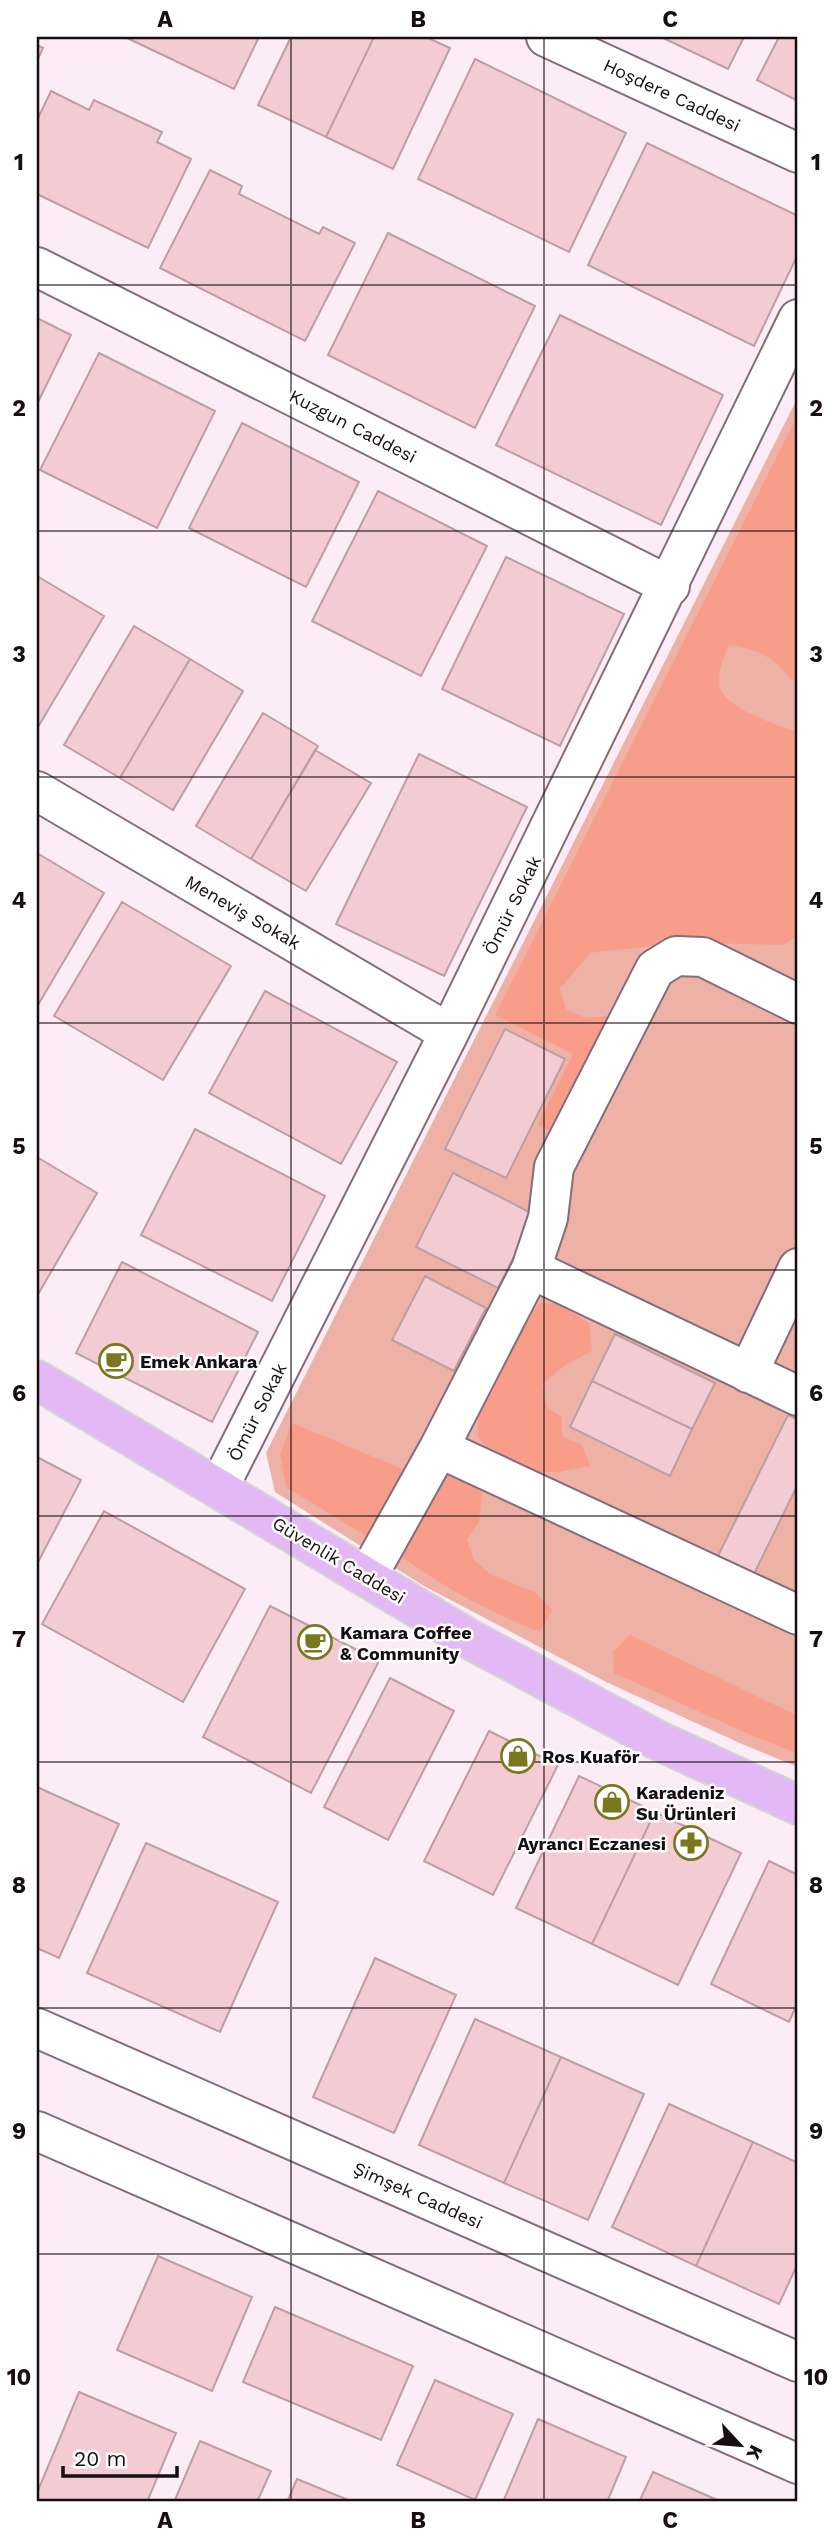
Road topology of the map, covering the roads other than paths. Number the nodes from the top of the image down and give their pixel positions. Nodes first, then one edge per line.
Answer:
1 (546, 37) edge
2 (798, 153) edge
3 (37, 267) edge
4 (798, 319) edge
5 (670, 586) junction
6 (37, 791) edge
7 (798, 1004) edge
8 (449, 1033) junction
9 (798, 1268) edge
10 (531, 1269) junction
11 (748, 1373) junction
12 (37, 1380) edge
13 (798, 1396) edge
14 (439, 1448) junction
15 (219, 1488) junction
16 (368, 1577) junction
17 (798, 1615) edge
18 (798, 1805) edge
19 (37, 2028) edge
20 (37, 2130) edge
21 (798, 2362) edge
22 (798, 2464) edge

1 - 2 street, Hoşdere Caddesi
3 - 5 street, Kuzgun Caddesi
4 - 5 street, Ömür Sokak
5 - 8 street, Ömür Sokak
6 - 8 street, Meneviş Sokak
7 - 10 street
8 - 15 street, Ömür Sokak
9 - 11 street
10 - 11 street
10 - 14 street
11 - 13 street
12 - 15 main road, Güvenlik Caddesi
14 - 16 street
14 - 17 street
15 - 16 main road, Güvenlik Caddesi
16 - 18 main road, Güvenlik Caddesi
19 - 21 street, Şimşek Caddesi
20 - 22 street

